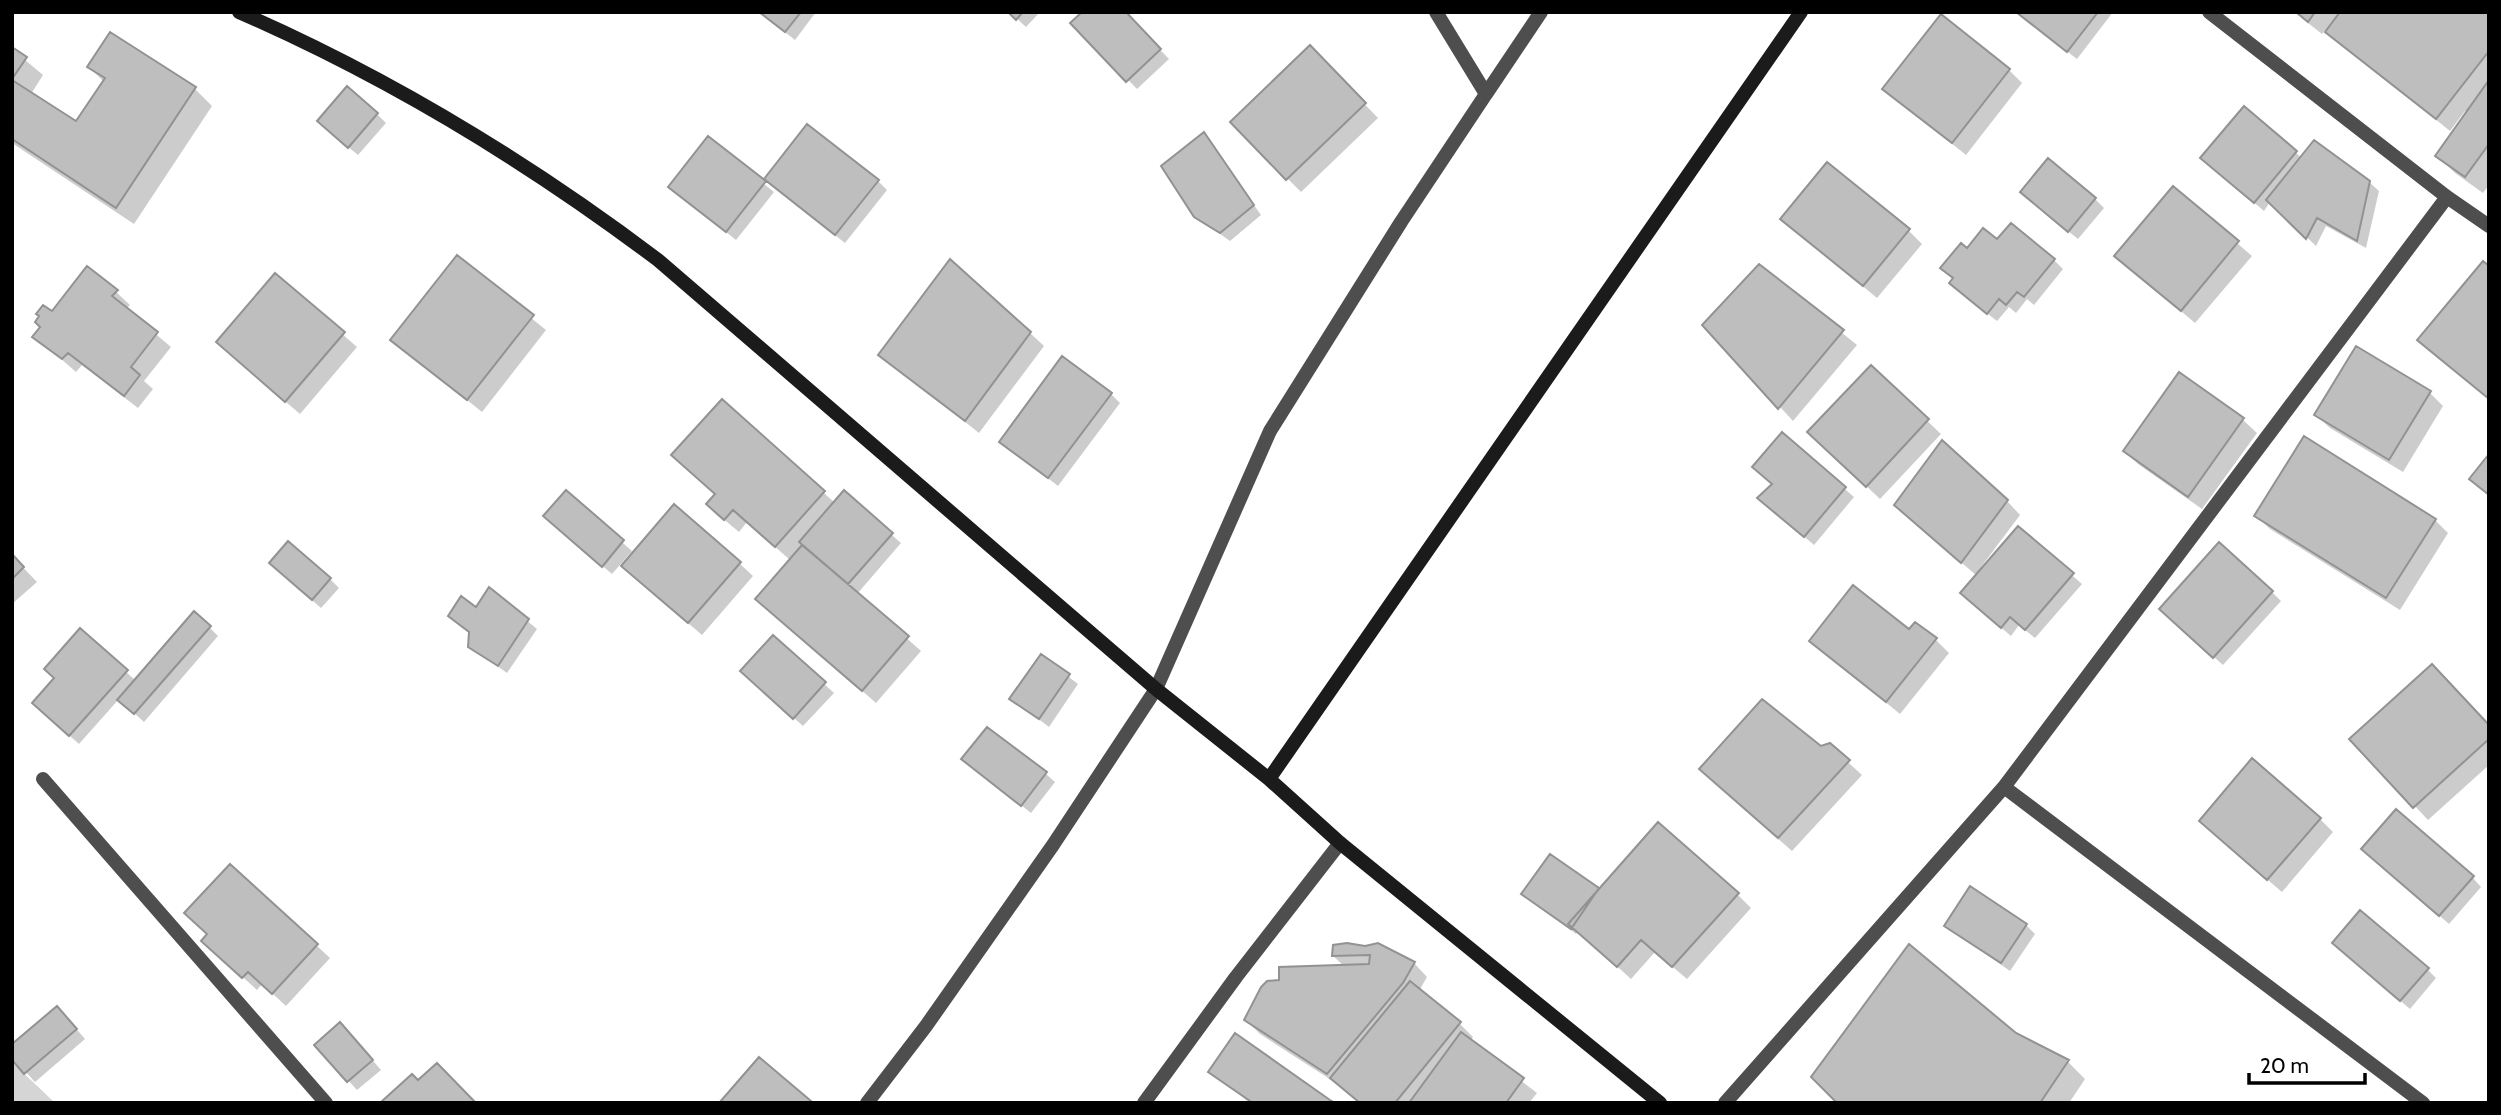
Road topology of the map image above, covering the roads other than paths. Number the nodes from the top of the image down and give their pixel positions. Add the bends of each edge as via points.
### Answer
1 (239, 12) edge
2 (1436, 12) edge
3 (1541, 12) edge
4 (1801, 12) edge
5 (2209, 12) edge
6 (1486, 94) junction
7 (2447, 197) junction
8 (2489, 226) edge
9 (1156, 689) junction
10 (43, 779) dead end
11 (1269, 779) junction
12 (2004, 788) junction
13 (1340, 843) junction
14 (326, 1103) edge
15 (867, 1103) edge
16 (1144, 1103) edge
17 (1660, 1103) edge
18 (1725, 1103) edge
19 (2423, 1103) edge

1 - 9 street via 400,92 580,201 659,260
2 - 6 street
3 - 6 street
4 - 11 street
5 - 7 street
6 - 9 street via 1270,431
7 - 8 street
7 - 12 street
9 - 11 street
9 - 15 street via 1053,845
10 - 14 street
11 - 13 street
12 - 18 street
12 - 19 street
13 - 16 street
13 - 17 street

